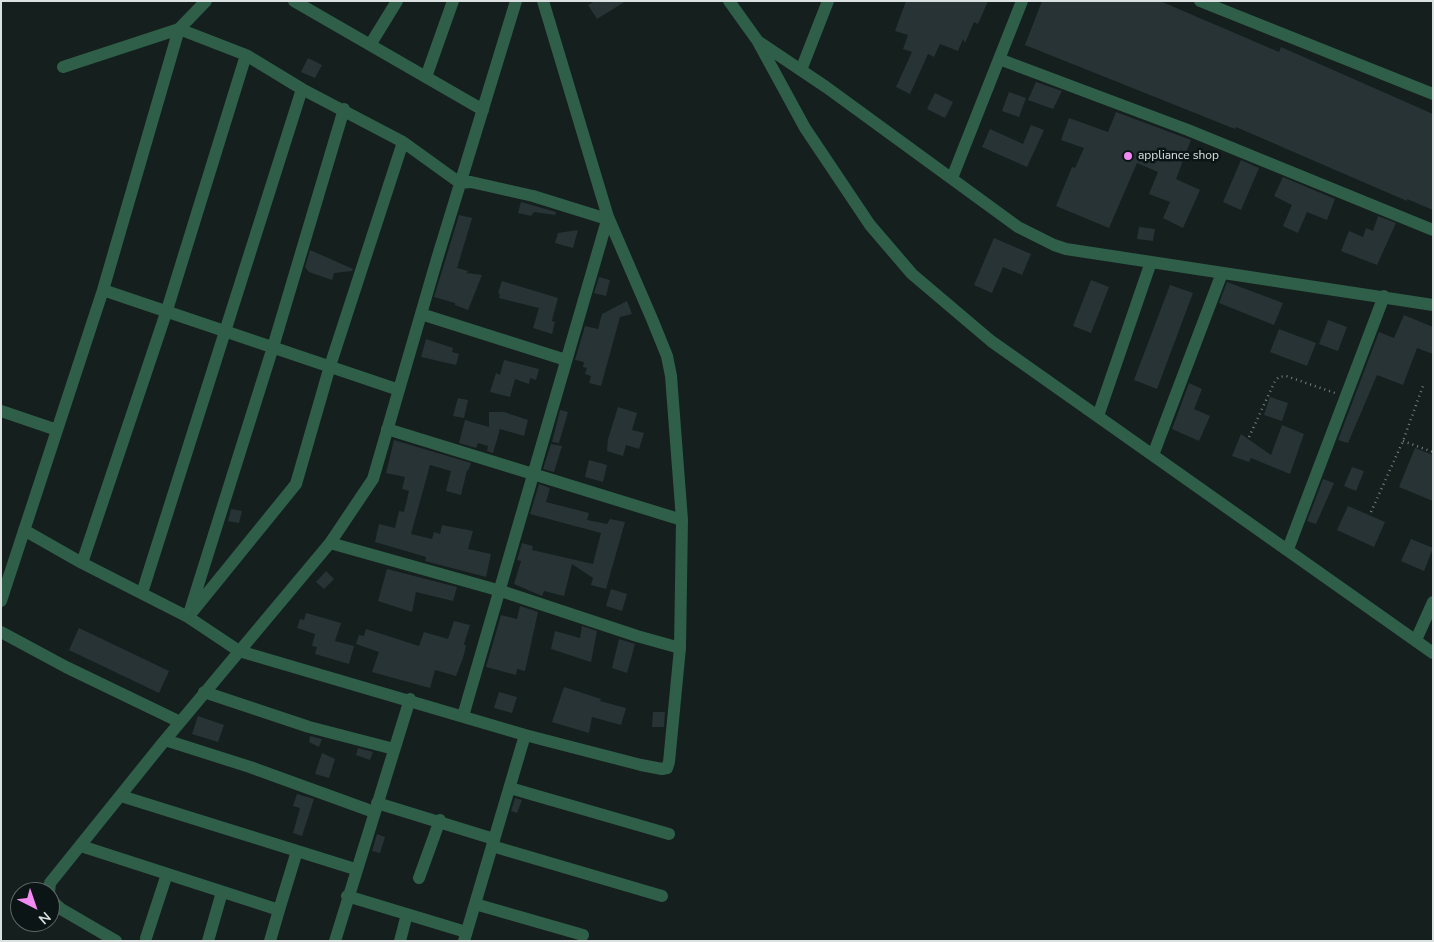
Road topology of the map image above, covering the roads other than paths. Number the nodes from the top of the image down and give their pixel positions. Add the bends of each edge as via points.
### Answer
1 (206, 1) edge
2 (294, 1) edge
3 (397, 1) edge
4 (453, 1) edge
5 (516, 1) edge
6 (543, 1) edge
7 (729, 1) edge
8 (828, 1) edge
9 (1022, 1) edge
10 (1200, 1) edge
11 (178, 29) junction
12 (757, 40) junction
13 (370, 45) junction
14 (246, 55) junction
15 (999, 59) junction
16 (64, 67) dead end
17 (801, 70) junction
18 (426, 77) junction
19 (302, 89) junction
20 (1433, 94) edge
21 (344, 109) junction
22 (483, 110) junction
23 (403, 142) junction
24 (952, 178) junction
25 (460, 183) junction
26 (607, 218) junction
27 (1433, 230) edge
28 (1151, 262) junction
29 (1222, 273) junction
30 (103, 290) junction
31 (1384, 296) junction
32 (1433, 305) edge
33 (167, 310) junction
34 (420, 314) junction
35 (226, 330) junction
36 (273, 347) junction
37 (566, 360) junction
38 (330, 366) junction
39 (399, 390) junction
40 (1, 411) edge
41 (1098, 416) junction
42 (387, 429) junction
43 (57, 430) junction
44 (1153, 455) junction
45 (534, 473) junction
46 (682, 520) junction
47 (24, 530) junction
48 (330, 543) junction
49 (1288, 549) junction
50 (82, 563) junction
51 (501, 591) junction
52 (142, 593) junction
53 (1, 601) edge
54 (1433, 602) edge
55 (188, 617) junction
56 (1, 632) edge
57 (1416, 640) junction
58 (680, 648) junction
59 (239, 651) junction
60 (1433, 653) edge
61 (204, 692) junction
62 (410, 699) junction
63 (463, 716) junction
64 (180, 722) junction
65 (525, 735) junction
66 (165, 740) junction
67 (394, 749) junction
68 (510, 788) junction
69 (121, 796) junction
70 (375, 807) junction
71 (440, 820) junction
72 (669, 834) dead end
73 (493, 843) junction
74 (81, 846) junction
75 (297, 851) junction
76 (355, 869) junction
77 (167, 874) junction
78 (419, 878) dead end
79 (51, 882) edge
80 (222, 892) junction
81 (347, 896) junction
82 (662, 896) dead end
83 (475, 904) junction
84 (60, 908) edge
85 (279, 910) junction
86 (407, 914) junction
87 (584, 935) dead end
88 (465, 936) edge
89 (146, 938) dead end
90 (116, 941) edge
91 (208, 941) edge
92 (270, 941) edge
93 (334, 941) edge
94 (400, 941) edge

1 - 11 street
2 - 13 street
3 - 13 street
4 - 18 street
5 - 22 street
6 - 26 street
7 - 12 street
8 - 17 street
9 - 15 street
10 - 20 street
11 - 14 street
11 - 16 street
11 - 30 street
12 - 17 street
12 - 41 street via 805,128 870,225 897,258 991,341
13 - 18 street
14 - 19 street
14 - 33 street
15 - 24 street
15 - 27 street via 1197,134
17 - 24 street
18 - 22 street
19 - 21 street
19 - 35 street
21 - 23 street
21 - 36 street
22 - 25 street
23 - 25 street
23 - 38 street
24 - 28 street via 1018,227 1054,245
25 - 26 street via 471,182 533,196
25 - 34 street
26 - 37 street
26 - 46 street via 667,356 674,394
28 - 29 street
28 - 41 street
29 - 31 street
29 - 44 street
30 - 33 street
30 - 43 street
31 - 32 street
31 - 49 street
33 - 35 street
33 - 50 street
34 - 37 street
34 - 39 street
35 - 36 street
35 - 52 street
36 - 38 street
36 - 55 street
37 - 45 street
38 - 39 street
38 - 55 street via 296,484
39 - 42 street
40 - 43 street
41 - 44 street
42 - 45 street
42 - 48 street via 373,478
43 - 47 street
44 - 49 street
45 - 46 street
45 - 51 street
46 - 58 street
47 - 50 street
47 - 53 street
48 - 51 street
48 - 59 street
49 - 57 street
50 - 52 street
51 - 58 street
51 - 63 street
52 - 55 street
54 - 57 street
55 - 59 street
56 - 64 street
57 - 60 street
58 - 65 street via 669,762 665,769
59 - 61 street
59 - 62 street
61 - 64 street
61 - 67 street via 309,727
62 - 63 street
62 - 67 street
63 - 65 street
64 - 66 street
65 - 68 street
66 - 69 street
66 - 70 street
67 - 70 street
68 - 72 street
68 - 73 street
69 - 74 street
69 - 75 street
70 - 71 street
70 - 76 street
71 - 73 street
71 - 78 street
73 - 82 street
73 - 83 street
74 - 77 street
74 - 79 street
75 - 76 street
75 - 85 street
76 - 81 street
77 - 80 street
77 - 89 street
80 - 85 street
80 - 91 street
81 - 86 street
81 - 93 street
83 - 87 street
83 - 88 street
84 - 90 street
85 - 92 street
86 - 88 street
86 - 94 street

